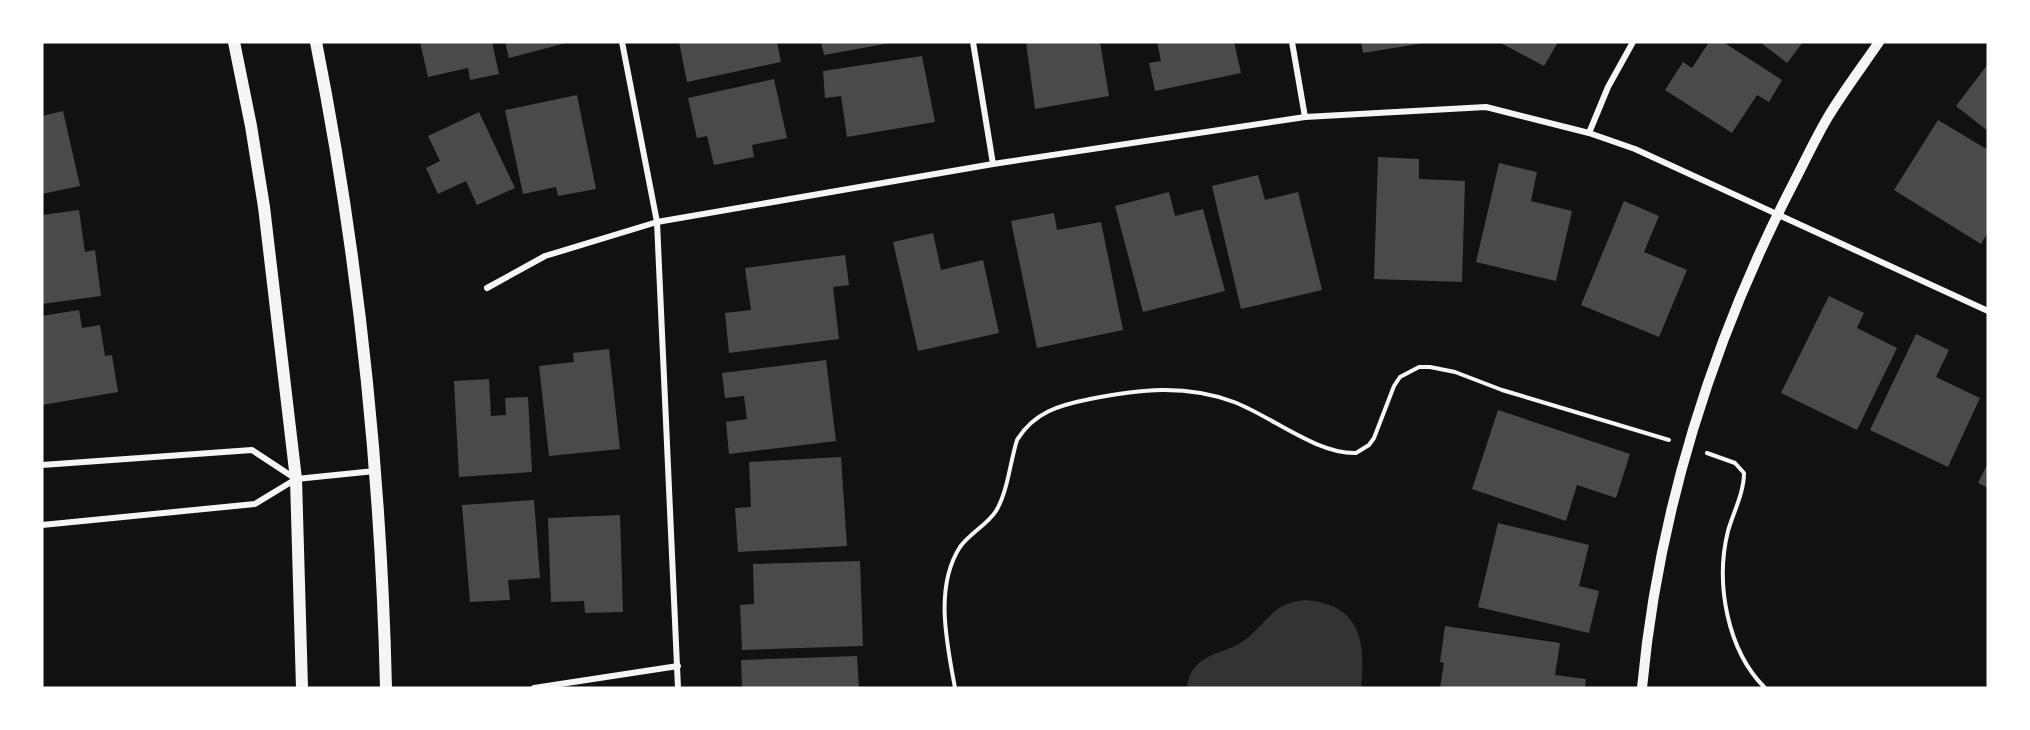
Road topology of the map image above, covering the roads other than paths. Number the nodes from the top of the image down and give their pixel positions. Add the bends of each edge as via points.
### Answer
1 (234, 42) edge
2 (316, 42) edge
3 (622, 42) edge
4 (974, 42) edge
5 (1292, 42) edge
6 (1633, 42) edge
7 (1879, 42) edge
8 (1305, 117) junction
9 (1589, 133) junction
10 (993, 164) junction
11 (1777, 216) junction
12 (657, 222) junction
13 (487, 288) dead end
14 (1988, 311) edge
15 (42, 465) edge
16 (376, 471) junction
17 (296, 479) junction
18 (42, 525) edge
19 (678, 666) junction
20 (302, 688) edge
21 (386, 688) edge
22 (534, 688) edge
23 (678, 688) edge
24 (1642, 688) edge

1 - 17 main road via 264,207
2 - 16 main road via 363,345
3 - 12 street
4 - 10 street
5 - 8 street
6 - 9 street
7 - 11 street via 1827,118
8 - 9 street via 1486,107
8 - 10 street
9 - 11 street via 1635,149
10 - 12 street
11 - 14 street
11 - 24 street via 1734,313 1688,447 1660,560
12 - 13 street via 545,256
12 - 19 street
15 - 17 street via 252,450
16 - 17 street
16 - 21 main road
17 - 18 street via 255,504
17 - 20 main road
19 - 22 street
19 - 23 street

